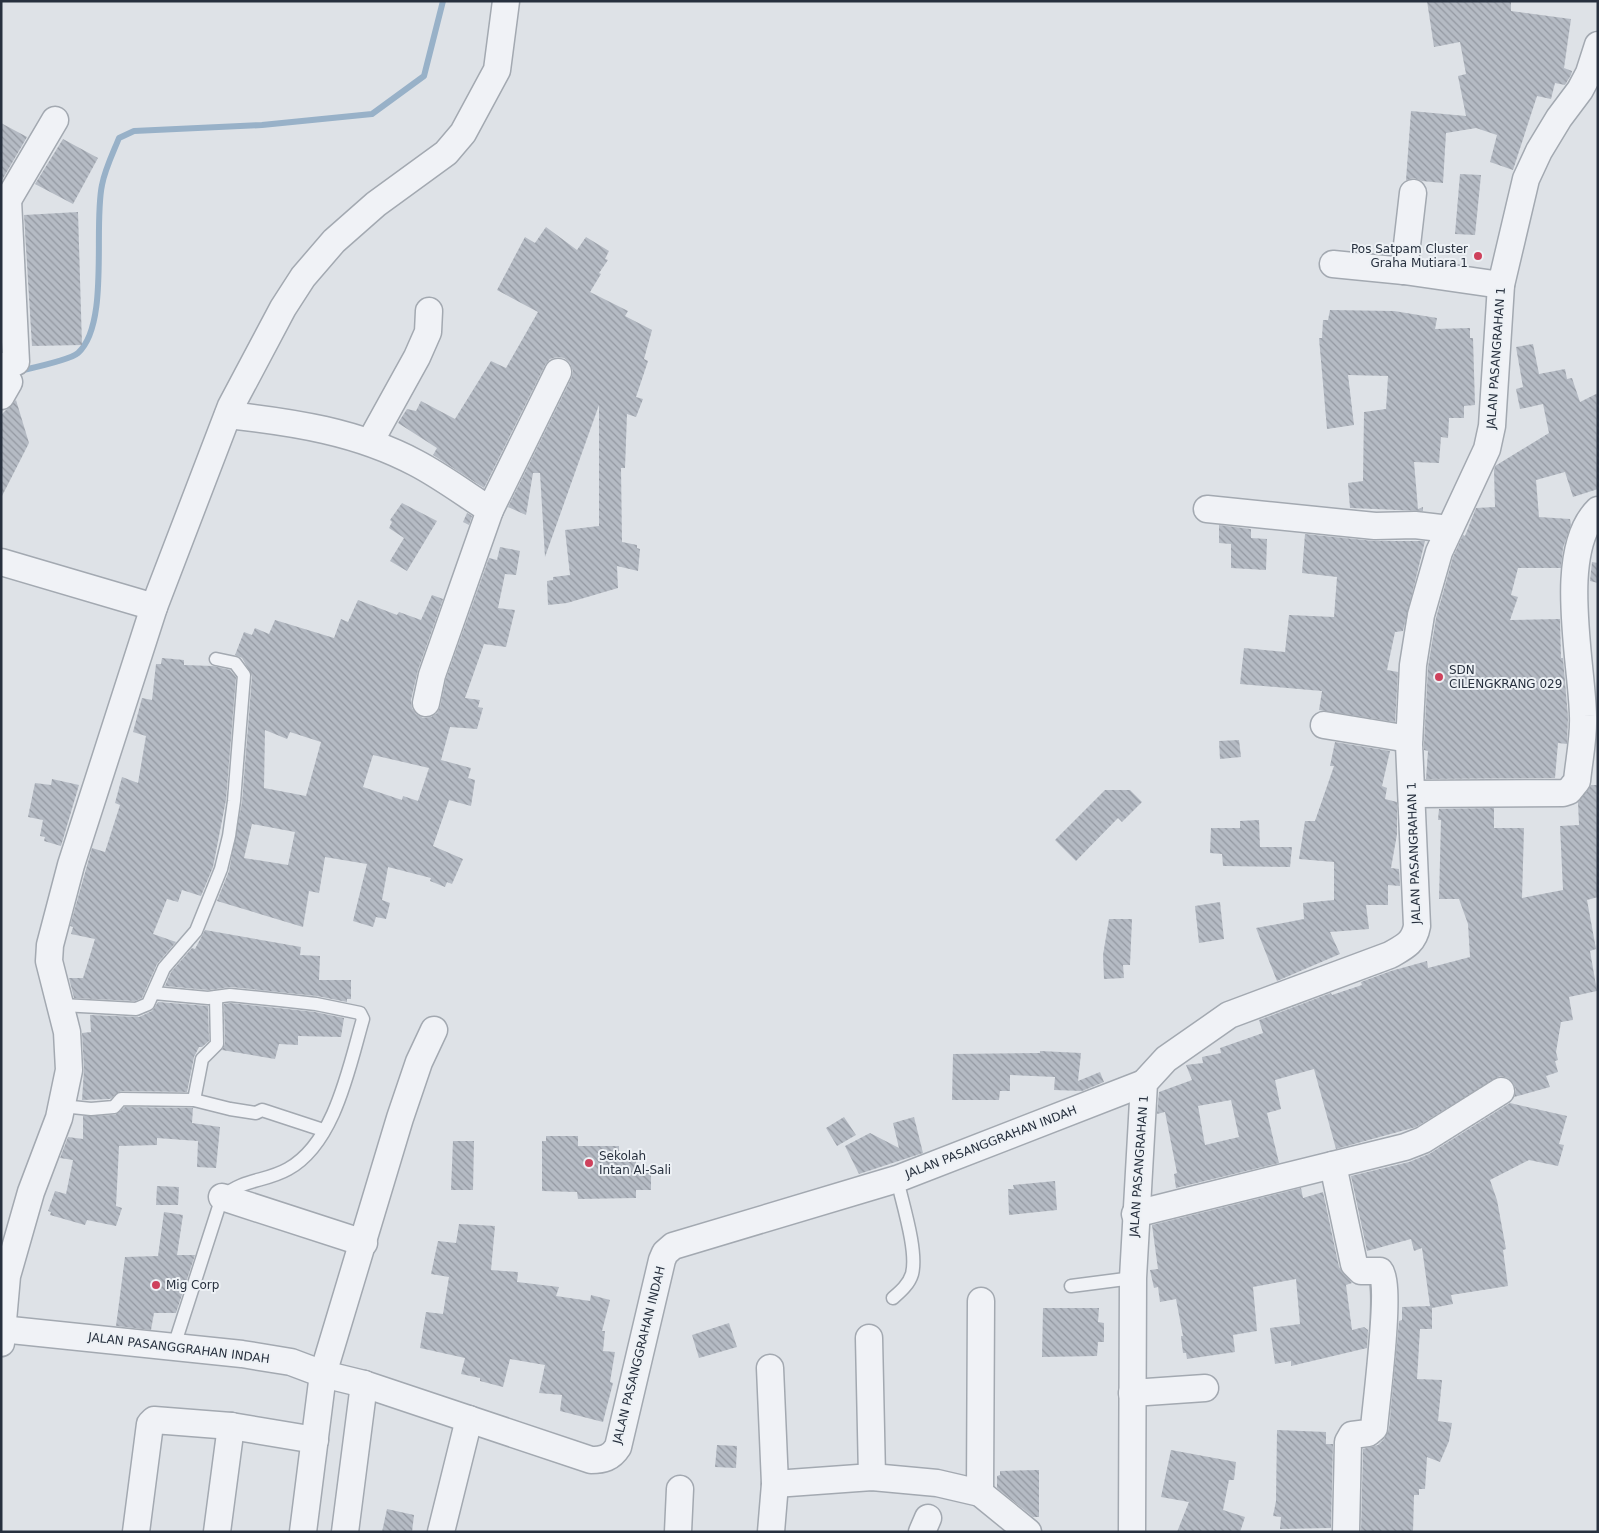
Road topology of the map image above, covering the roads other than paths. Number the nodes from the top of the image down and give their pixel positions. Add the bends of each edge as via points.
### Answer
1 (506, 1) edge
2 (1598, 45) edge
3 (1593, 73) edge
4 (55, 120) dead end
5 (1413, 193) dead end
6 (5, 198) edge
7 (1332, 264) dead end
8 (1404, 271) junction
9 (1501, 285) junction
10 (429, 310) dead end
11 (558, 372) dead end
12 (7, 377) edge
13 (228, 415) junction
14 (370, 442) junction
15 (1207, 509) dead end
16 (490, 510) junction
17 (1598, 510) edge
18 (1449, 529) junction
19 (1, 562) edge
20 (154, 607) junction
21 (216, 659) dead end
22 (426, 703) dead end
23 (1324, 725) dead end
24 (1409, 740) junction
25 (1412, 794) junction
26 (154, 992) junction
27 (216, 997) junction
28 (62, 1005) junction
29 (434, 1030) dead end
30 (1144, 1083) junction
31 (1501, 1091) dead end
32 (194, 1100) junction
33 (62, 1106) junction
34 (324, 1130) junction
35 (1333, 1165) junction
36 (897, 1179) junction
37 (222, 1197) junction
38 (1135, 1214) junction
39 (364, 1243) junction
40 (1133, 1278) junction
41 (1071, 1286) dead end
42 (893, 1298) dead end
43 (981, 1301) dead end
44 (2, 1333) edge
45 (869, 1338) dead end
46 (174, 1346) junction
47 (770, 1368) dead end
48 (322, 1374) junction
49 (364, 1384) junction
50 (1205, 1388) dead end
51 (1132, 1393) junction
52 (469, 1419) junction
53 (232, 1426) junction
54 (315, 1440) junction
55 (872, 1477) junction
56 (775, 1484) junction
57 (680, 1489) dead end
58 (980, 1493) junction
59 (136, 1532) edge
60 (217, 1532) edge
61 (303, 1532) edge
62 (345, 1532) edge
63 (441, 1532) edge
64 (678, 1532) edge
65 (771, 1532) edge
66 (1028, 1532) edge
67 (1132, 1532) edge
68 (1346, 1532) edge

1 - 13 street via 497,70 463,133 446,153 376,204 334,241 303,277 283,308
2 - 3 street, JALAN PASANGRAHAN 1
3 - 9 street, JALAN PASANGRAHAN 1 via 1538,151 1526,179
4 - 6 street
5 - 8 street
6 - 12 street
7 - 8 street
8 - 9 street
9 - 18 street, JALAN PASANGRAHAN 1 via 1488,449
10 - 14 street via 428,332 417,357
11 - 16 street
13 - 14 street via 278,420
13 - 20 street
14 - 16 street via 416,463
15 - 18 street via 1375,526 1415,525
16 - 22 street via 432,675
17 - 25 street via 1585,529 1574,574 1583,717 1577,781 1563,793
18 - 24 street, JALAN PASANGRAHAN 1 via 1421,615
19 - 20 street
20 - 28 street via 71,865 50,945 56,992
21 - 26 lane via 235,663 244,675 229,836 221,870 196,931 164,968
23 - 24 street
24 - 25 street, JALAN PASANGRAHAN 1
25 - 30 street, JALAN PASANGRAHAN 1 via 1417,926 1413,940 1390,954 1229,1014 1166,1059
26 - 27 lane
26 - 28 lane via 148,1004 136,1009
27 - 32 lane via 217,1044 202,1059
27 - 34 lane via 230,995 280,1000 360,1012 362,1019 340,1102
28 - 33 street via 68,1032 69,1070
29 - 39 street via 412,1081
30 - 36 street, JALAN PASANGGRAHAN INDAH
30 - 38 street, JALAN PASANGRAHAN 1
31 - 35 street via 1423,1140
32 - 33 lane via 122,1099 114,1108
32 - 34 lane via 256,1113 262,1110
33 - 44 street via 12,1257
34 - 37 lane via 298,1163 286,1171 243,1183
35 - 38 street
35 - 68 street via 1354,1264 1361,1271 1380,1271 1384,1278 1385,1307 1374,1428 1368,1433 1352,1436 1348,1442
36 - 42 lane via 911,1243 912,1273 904,1288
36 - 52 street, JALAN PASANGGRAHAN INDAH via 688,1241 673,1246 665,1253 618,1448 610,1456 591,1460
37 - 39 street
37 - 46 lane
38 - 40 street, JALAN PASANGRAHAN 1
39 - 48 street
40 - 41 lane
40 - 51 street, JALAN PASANGRAHAN 1
43 - 58 street
44 - 46 street, JALAN PASANGGRAHAN INDAH
45 - 55 street
46 - 48 street, JALAN PASANGGRAHAN INDAH via 290,1362
47 - 56 street
48 - 49 street, JALAN PASANGGRAHAN INDAH
48 - 54 street
49 - 52 street, JALAN PASANGGRAHAN INDAH
49 - 62 street
50 - 51 street
51 - 67 street, JALAN PASANGRAHAN 1
52 - 63 street
53 - 54 street
53 - 59 street via 154,1420 150,1424
53 - 60 street
54 - 61 street
55 - 56 street
55 - 58 street via 937,1484
56 - 65 street
57 - 64 street
58 - 66 street

